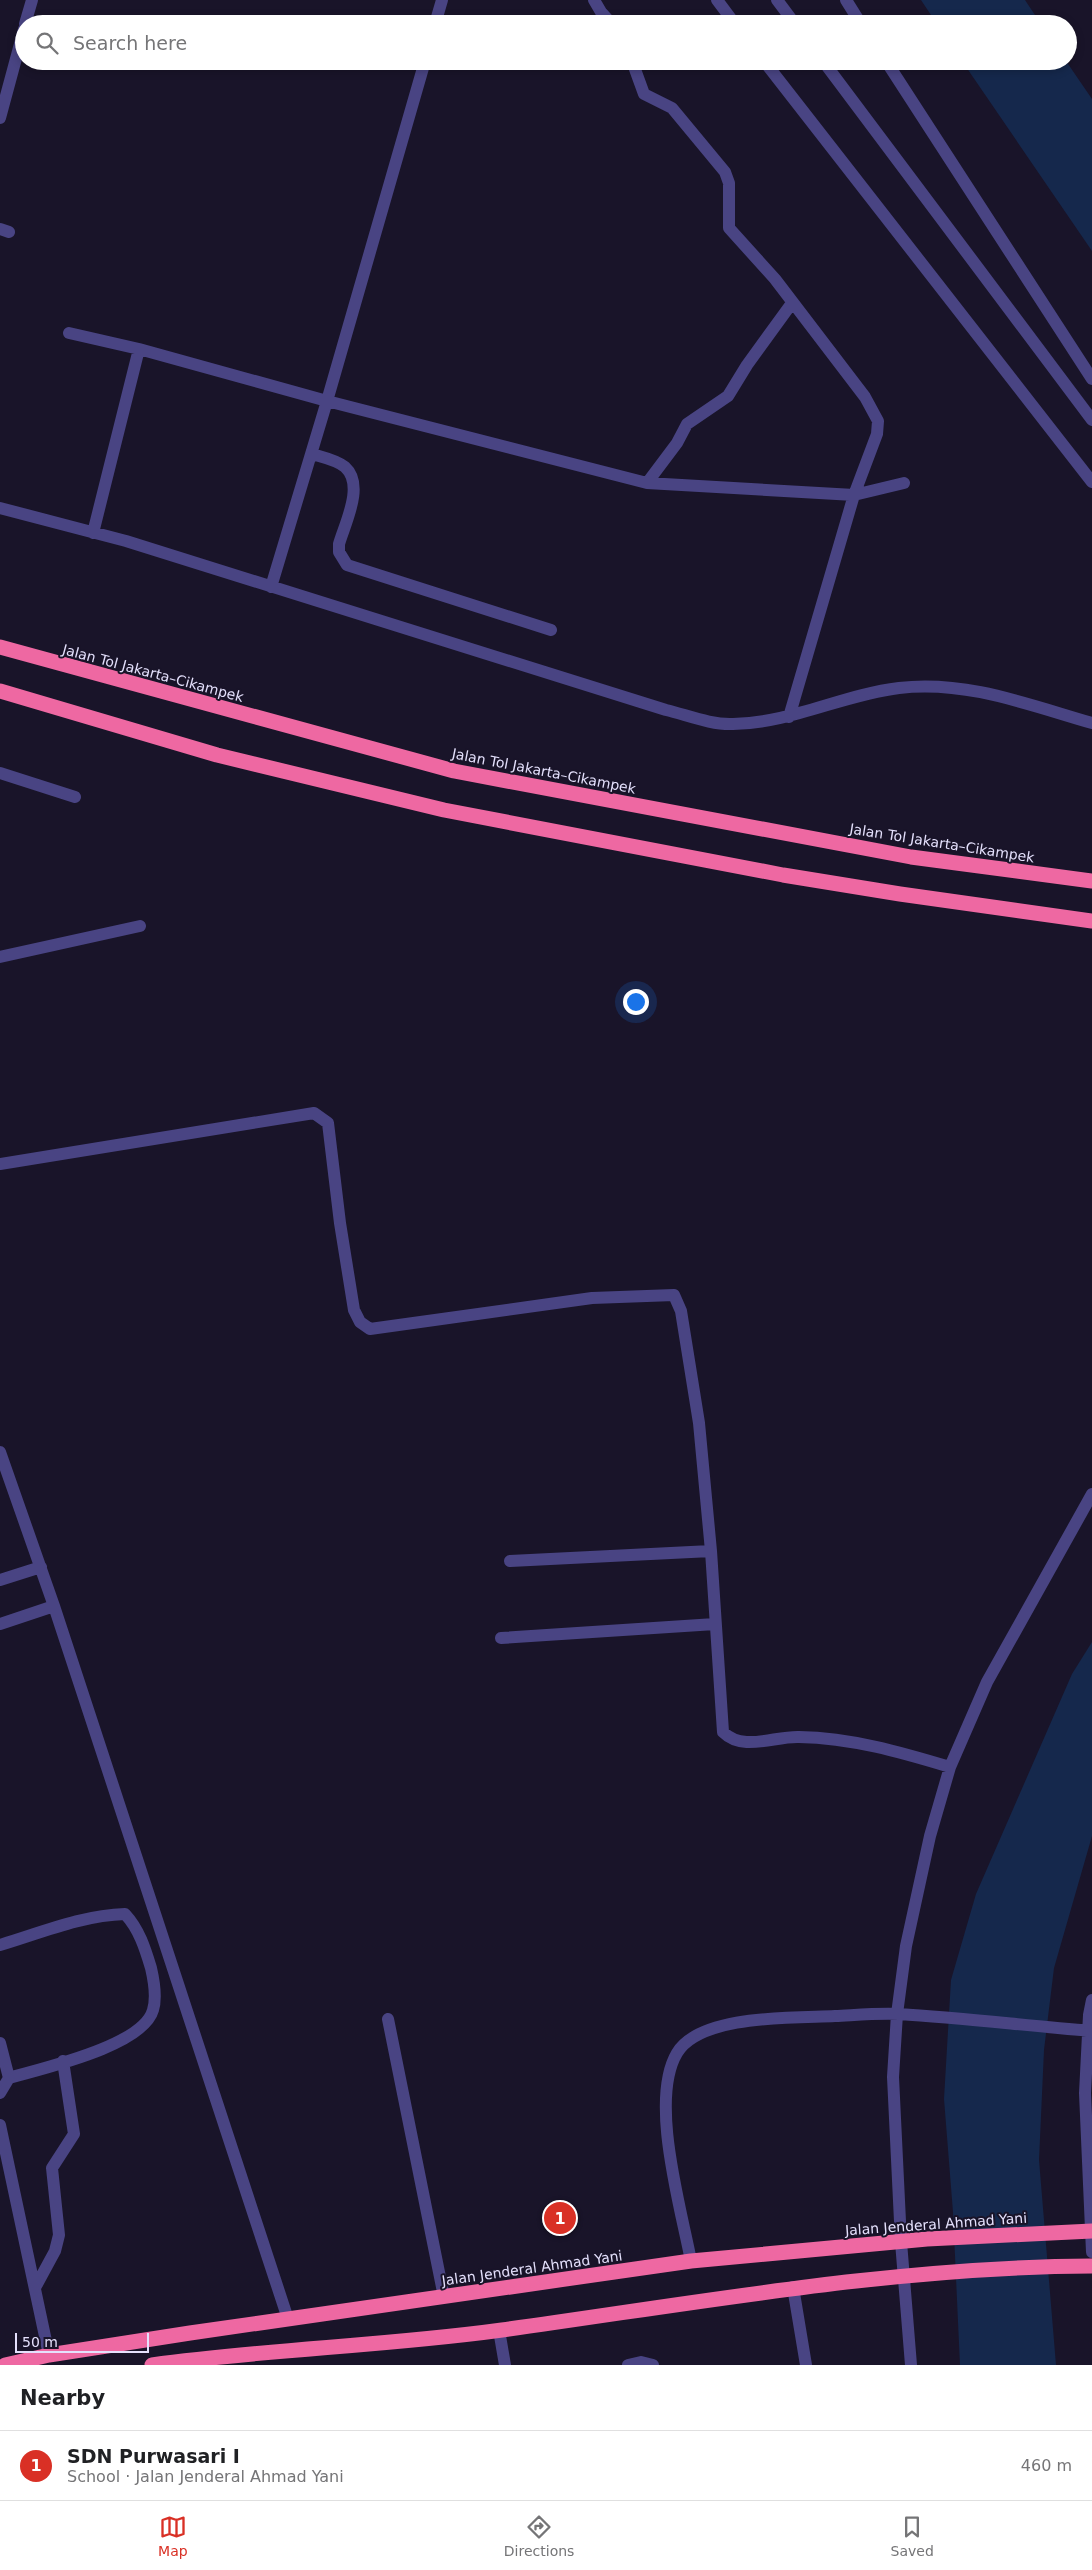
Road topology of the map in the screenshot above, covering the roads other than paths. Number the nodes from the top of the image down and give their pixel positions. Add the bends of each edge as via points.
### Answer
1 (32, 0) edge
2 (442, 0) edge
3 (594, 0) edge
4 (717, 0) edge
5 (777, 0) edge
6 (846, 0) edge
7 (28, 15) edge
8 (438, 15) edge
9 (604, 15) edge
10 (729, 15) edge
11 (788, 15) edge
12 (855, 15) edge
13 (15, 62) edge
14 (422, 70) edge
15 (635, 70) edge
16 (771, 70) edge
17 (830, 70) edge
18 (892, 70) edge
19 (0, 118) edge
20 (792, 303) junction
21 (69, 333) dead end
22 (139, 349) junction
23 (1092, 379) edge
24 (327, 401) junction
25 (1092, 420) edge
26 (312, 454) junction
27 (1092, 482) edge
28 (647, 483) junction
29 (904, 483) dead end
30 (854, 495) junction
31 (0, 508) edge
32 (93, 533) junction
33 (272, 587) junction
34 (551, 630) dead end
35 (0, 647) edge
36 (0, 691) edge
37 (789, 717) junction
38 (1092, 723) edge
39 (0, 773) edge
40 (75, 797) dead end
41 (1092, 881) edge
42 (1092, 921) edge
43 (140, 926) dead end
44 (0, 957) edge
45 (0, 1164) edge
46 (0, 1452) edge
47 (1092, 1494) edge
48 (711, 1550) junction
49 (510, 1561) dead end
50 (41, 1566) junction
51 (0, 1580) edge
52 (54, 1606) junction
53 (0, 1624) edge
54 (715, 1624) junction
55 (501, 1638) dead end
56 (950, 1767) junction
57 (0, 1945) edge
58 (1092, 2000) edge
59 (897, 2014) junction
60 (1090, 2015) edge
61 (388, 2019) dead end
62 (1090, 2031) edge
63 (0, 2043) edge
64 (63, 2061) junction
65 (9, 2078) junction
66 (0, 2092) edge
67 (0, 2125) edge
68 (1092, 2231) edge
69 (901, 2242) junction
70 (1092, 2252) edge
71 (691, 2261) junction
72 (1092, 2266) edge
73 (904, 2276) junction
74 (36, 2286) junction
75 (793, 2287) junction
76 (444, 2298) junction
77 (288, 2320) junction
78 (499, 2330) junction
79 (50, 2355) junction
80 (160, 2364) edge
81 (5, 2365) edge
82 (505, 2365) edge
83 (628, 2365) edge
84 (653, 2365) edge
85 (806, 2365) edge
86 (911, 2365) edge

1 - 7 street
2 - 8 street
3 - 9 street
4 - 10 street
5 - 11 street
6 - 12 street
13 - 19 street
14 - 24 street
15 - 20 street via 644,94 672,108 725,172 729,182 730,228
16 - 27 street
17 - 25 street
18 - 23 street
20 - 28 street via 728,396 687,424 677,444
20 - 30 street via 865,397 878,421 877,434
21 - 22 street
22 - 24 street
22 - 32 street
24 - 26 street
24 - 28 street
26 - 33 street
26 - 34 street via 341,464 353,478 354,492 339,544 339,552 347,565
28 - 30 street
29 - 30 street
30 - 37 street
31 - 32 street
32 - 33 street
33 - 37 street via 666,710 731,724
35 - 41 highway, Jalan Tol Jakarta–Cikampek via 454,771 911,857
36 - 42 highway via 217,755 444,810 803,878
37 - 38 street via 862,695 926,686 977,690
39 - 40 street
43 - 44 street
45 - 48 street via 314,1112 328,1123 354,1310 360,1322 370,1329 592,1298 674,1295 681,1312 698,1423
46 - 50 street
47 - 56 street via 987,1682
48 - 49 street
48 - 54 street
50 - 51 street
50 - 52 street
52 - 53 street
52 - 77 street
54 - 55 street
54 - 56 street via 722,1732 730,1740 742,1743 798,1737 832,1739 875,1745
56 - 59 street via 906,1946
57 - 64 street via 107,1914 125,1914 133,1923 153,1976 153,2011 143,2026 115,2044
58 - 60 street
59 - 62 street
59 - 69 street via 893,2077
59 - 71 street via 735,2022 708,2030 677,2052 665,2096 665,2122
60 - 62 street
61 - 76 street
62 - 68 street via 1085,2093
63 - 65 street
64 - 65 street
64 - 74 street via 74,2134 52,2168 59,2236 55,2251
65 - 66 street
67 - 74 street
68 - 69 highway, Jalan Jenderal Ahmad Yani
68 - 70 street
69 - 71 highway, Jalan Jenderal Ahmad Yani
69 - 73 street
71 - 76 highway, Jalan Jenderal Ahmad Yani
72 - 73 highway
73 - 75 highway
73 - 86 street
74 - 79 street
75 - 78 highway
75 - 85 street
76 - 77 highway, Jalan Jenderal Ahmad Yani
77 - 79 highway, Jalan Jenderal Ahmad Yani
78 - 80 highway
78 - 82 street
79 - 81 highway, Jalan Jenderal Ahmad Yani
83 - 84 street via 641,2362

